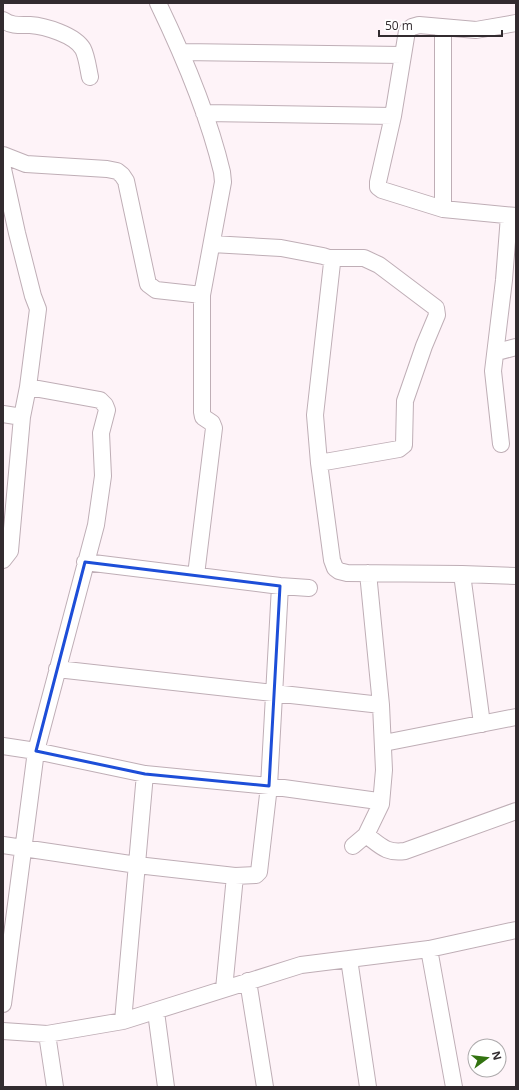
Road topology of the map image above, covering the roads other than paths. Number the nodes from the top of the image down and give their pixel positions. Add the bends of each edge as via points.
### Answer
1 (158, 3) edge
2 (3, 20) edge
3 (516, 23) edge
4 (443, 28) junction
5 (182, 52) junction
6 (402, 54) junction
7 (90, 77) dead end
8 (204, 113) junction
9 (393, 116) junction
10 (3, 154) edge
11 (3, 169) edge
12 (443, 209) junction
13 (512, 216) edge
14 (10, 233) edge
15 (212, 244) junction
16 (329, 258) junction
17 (202, 295) junction
18 (516, 347) edge
19 (496, 352) junction
20 (28, 387) junction
21 (3, 414) edge
22 (22, 417) junction
23 (500, 444) dead end
24 (319, 463) junction
25 (3, 560) edge
26 (85, 562) junction
27 (368, 573) junction
28 (462, 574) junction
29 (196, 575) junction
30 (516, 576) edge
31 (280, 586) junction
32 (309, 588) dead end
33 (57, 668) junction
34 (274, 694) junction
35 (381, 705) junction
36 (516, 717) edge
37 (482, 724) junction
38 (384, 743) junction
39 (3, 746) edge
40 (36, 751) junction
41 (145, 774) junction
42 (269, 786) junction
43 (378, 801) dead end
44 (516, 811) edge
45 (366, 835) junction
46 (3, 845) edge
47 (353, 846) dead end
48 (23, 847) junction
49 (137, 866) junction
50 (235, 876) junction
51 (516, 930) edge
52 (429, 949) junction
53 (349, 959) junction
54 (248, 981) junction
55 (224, 989) junction
56 (3, 1004) edge
57 (156, 1012) junction
58 (123, 1020) junction
59 (3, 1031) edge
60 (47, 1034) junction
61 (55, 1087) edge
62 (166, 1087) edge
63 (265, 1087) edge
64 (368, 1087) edge
65 (454, 1087) edge

1 - 5 street
2 - 7 street via 11,25 46,28 62,33 78,43 83,49
3 - 4 street via 476,30
4 - 6 street via 419,25 412,27 407,31
4 - 12 street
5 - 6 street
5 - 8 street
6 - 9 street
8 - 9 street
8 - 15 street via 223,182
9 - 12 street via 378,187
10 - 17 street via 26,164 107,169 122,175 130,194 148,284 156,290
11 - 14 street
12 - 13 street
13 - 19 street
14 - 20 street via 38,308
15 - 16 street via 281,248
15 - 17 street
16 - 24 street via 332,263 315,415
16 - 24 street via 364,258 379,265 436,308 437,314 405,401 404,445 399,449
17 - 29 street via 202,412 203,417 212,423 214,428
18 - 19 street
19 - 23 street via 493,371
20 - 22 street
20 - 26 street via 100,400 107,410 101,433 103,476 96,525
21 - 22 street
22 - 25 street via 10,551
24 - 27 street via 330,551 335,568 339,572
26 - 29 street
26 - 33 street
27 - 28 street
27 - 35 street
28 - 30 street
28 - 37 street
29 - 31 street
31 - 32 street
31 - 34 street
33 - 34 street
33 - 40 street
34 - 35 street
34 - 42 street
35 - 38 street
36 - 37 street
37 - 38 street
38 - 45 street via 381,804
39 - 40 street
40 - 41 street
40 - 48 street
41 - 42 street
41 - 49 street
42 - 43 street
42 - 50 street via 259,872 251,876
44 - 45 street via 394,853
45 - 47 street
46 - 48 street
48 - 49 street
48 - 56 street
49 - 50 street
49 - 58 street
50 - 55 street
51 - 52 street
52 - 53 street
52 - 65 street
53 - 54 street via 301,965
53 - 64 street
54 - 55 street
54 - 63 street
55 - 57 street
57 - 58 street
57 - 62 street
58 - 60 street
59 - 60 street
60 - 61 street

